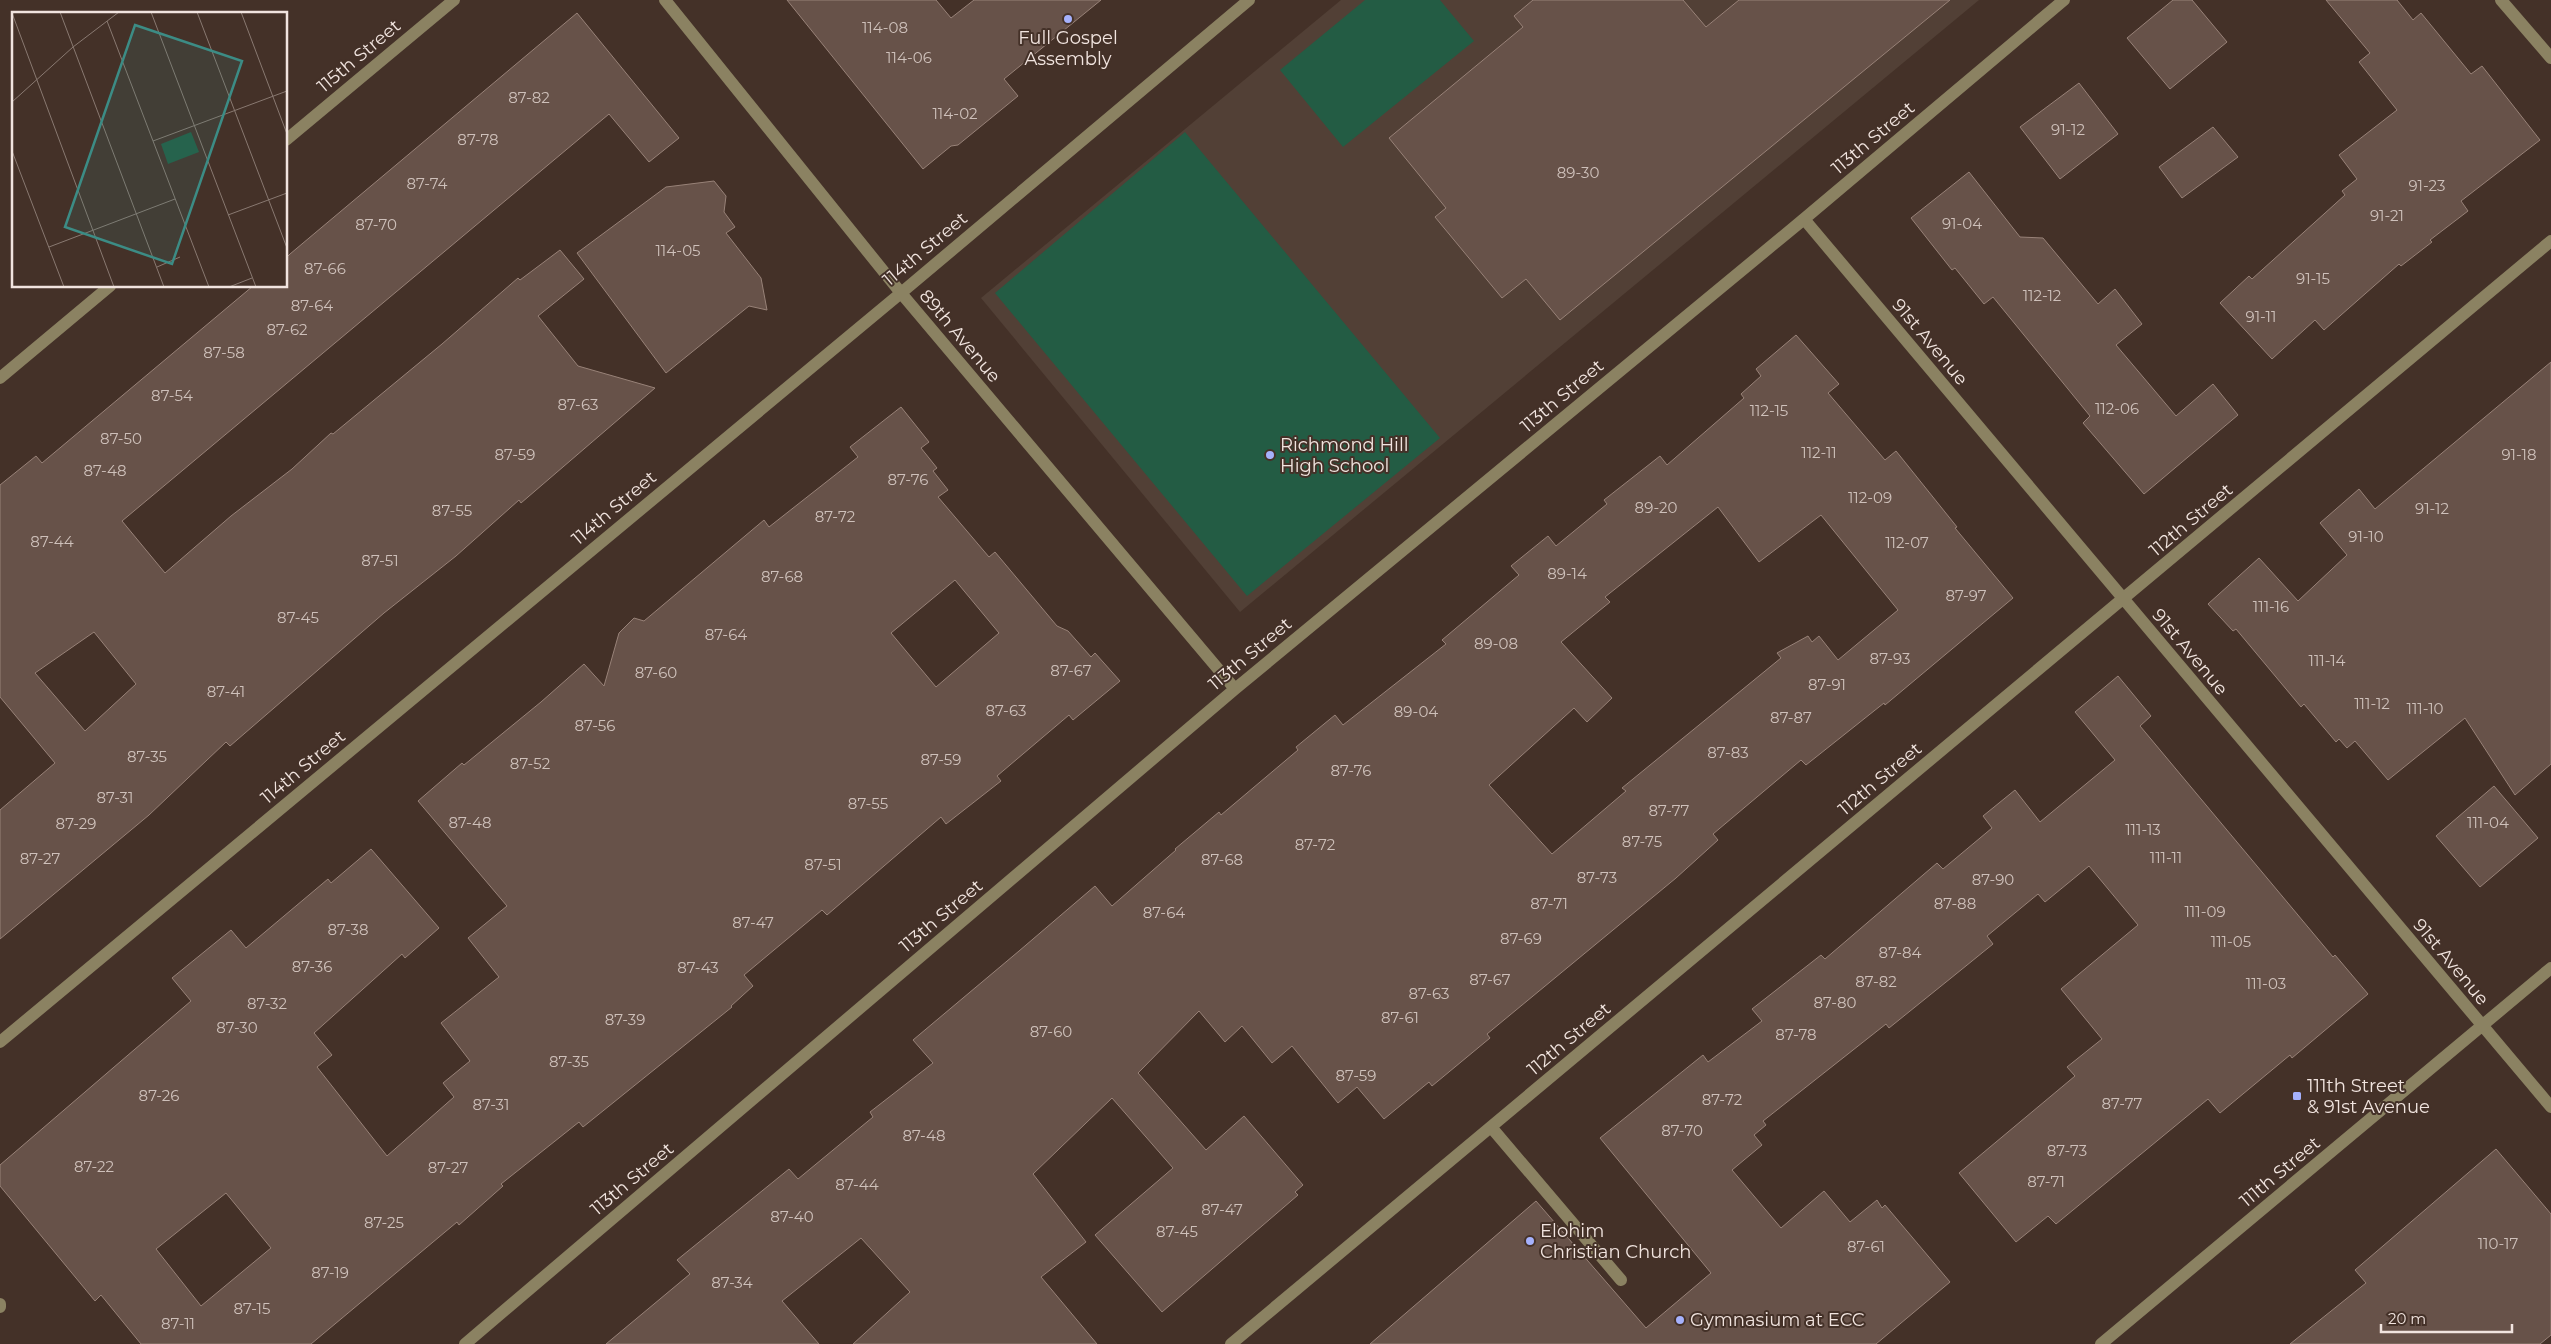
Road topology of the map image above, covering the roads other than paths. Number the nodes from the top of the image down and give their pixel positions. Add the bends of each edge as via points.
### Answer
1 (454, 0) edge
2 (666, 0) edge
3 (1249, 0) edge
4 (2064, 0) edge
5 (2501, 0) edge
6 (2551, 58) edge
7 (288, 138) edge
8 (1804, 219) junction
9 (2551, 240) edge
10 (108, 288) edge
11 (901, 293) junction
12 (0, 378) edge
13 (2123, 600) junction
14 (1234, 689) junction
15 (2551, 968) edge
16 (2482, 1026) junction
17 (0, 1042) edge
18 (2551, 1107) edge
19 (1491, 1127) junction
20 (1621, 1280) dead end
21 (465, 1344) edge
22 (1231, 1344) edge
23 (2101, 1344) edge

1 - 7 street, 115th Street
2 - 11 street, 89th Avenue
3 - 11 street, 114th Street
4 - 8 street, 113th Street
5 - 6 street
8 - 13 street, 91st Avenue
8 - 14 street, 113th Street
9 - 13 street, 112th Street
10 - 12 street
11 - 14 street, 89th Avenue
11 - 17 street, 114th Street
13 - 16 street, 91st Avenue
13 - 19 street, 112th Street
14 - 21 street, 113th Street
15 - 16 street, 111th Street
16 - 18 street, 91st Avenue
16 - 23 street, 111th Street
19 - 20 street
19 - 22 street, 112th Street

